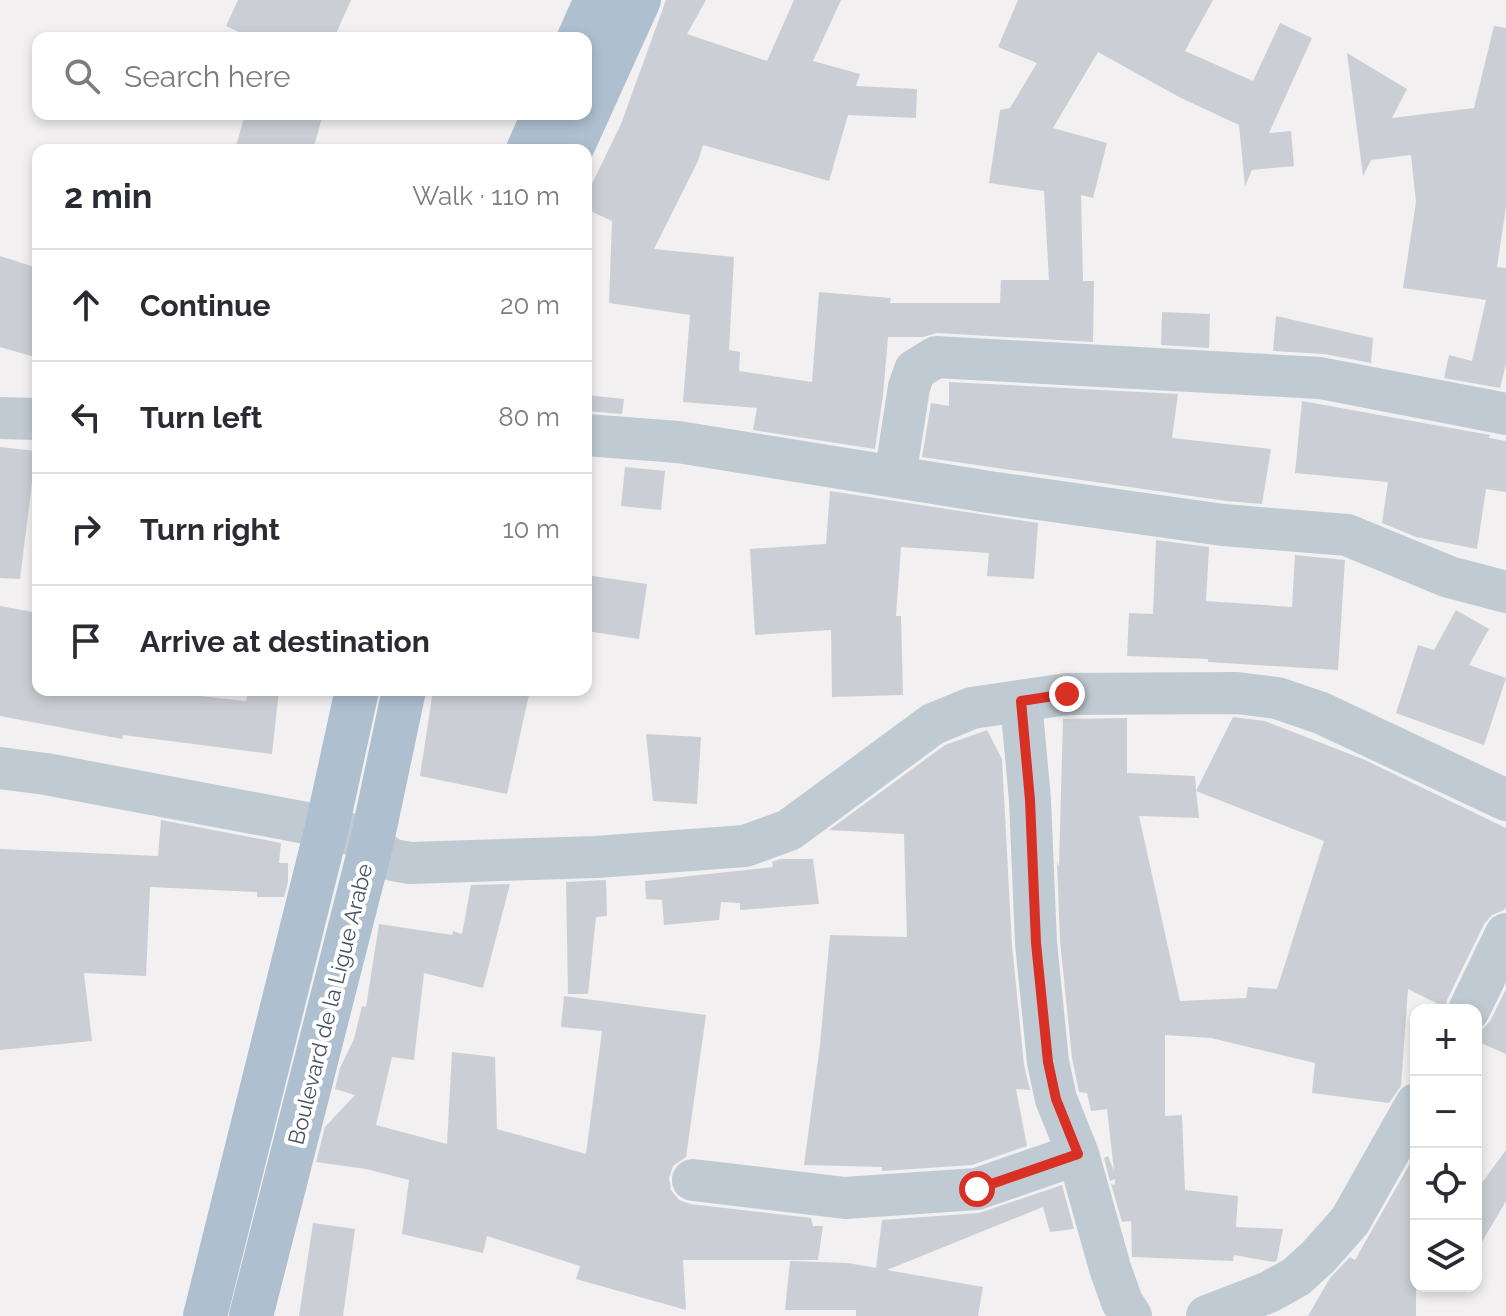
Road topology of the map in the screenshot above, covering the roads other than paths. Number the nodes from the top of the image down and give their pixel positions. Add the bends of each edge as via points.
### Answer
1 (596, 0) edge
2 (639, 0) edge
3 (582, 32) edge
4 (592, 104) edge
5 (541, 120) edge
6 (585, 120) edge
7 (531, 144) edge
8 (574, 144) edge
9 (1505, 408) edge
10 (0, 418) edge
11 (32, 419) edge
12 (592, 435) edge
13 (895, 477) junction
14 (1506, 592) edge
15 (356, 696) edge
16 (403, 696) edge
17 (1021, 701) junction
18 (0, 768) edge
19 (1506, 800) edge
20 (327, 827) junction
21 (372, 841) junction
22 (1506, 934) edge
23 (1472, 1004) edge
24 (1410, 1115) edge
25 (1078, 1154) junction
26 (693, 1180) dead end
27 (205, 1316) edge
28 (251, 1316) edge
29 (1131, 1316) edge
30 (1207, 1316) edge

1 - 3 main road
2 - 4 main road
5 - 7 main road
6 - 8 main road
9 - 13 street via 1320,378 936,357 915,370 909,387
10 - 11 street
12 - 13 street via 678,442
13 - 14 street via 1223,525 1347,535 1449,577
15 - 20 main road, Boulevard de la Ligue Arabe
16 - 21 main road, Boulevard de la Ligue Arabe
17 - 19 street via 1138,692 1277,698 1321,713
17 - 21 street via 972,708 933,724 789,830 745,846 410,863 393,860
17 - 25 street via 1048,1062
18 - 20 street
20 - 21 street
20 - 27 main road, Boulevard de la Ligue Arabe
21 - 28 main road, Boulevard de la Ligue Arabe
22 - 23 street
24 - 30 street via 1350,1221 1318,1257 1269,1292
25 - 26 street via 977,1189 845,1198
25 - 29 street via 1110,1268

